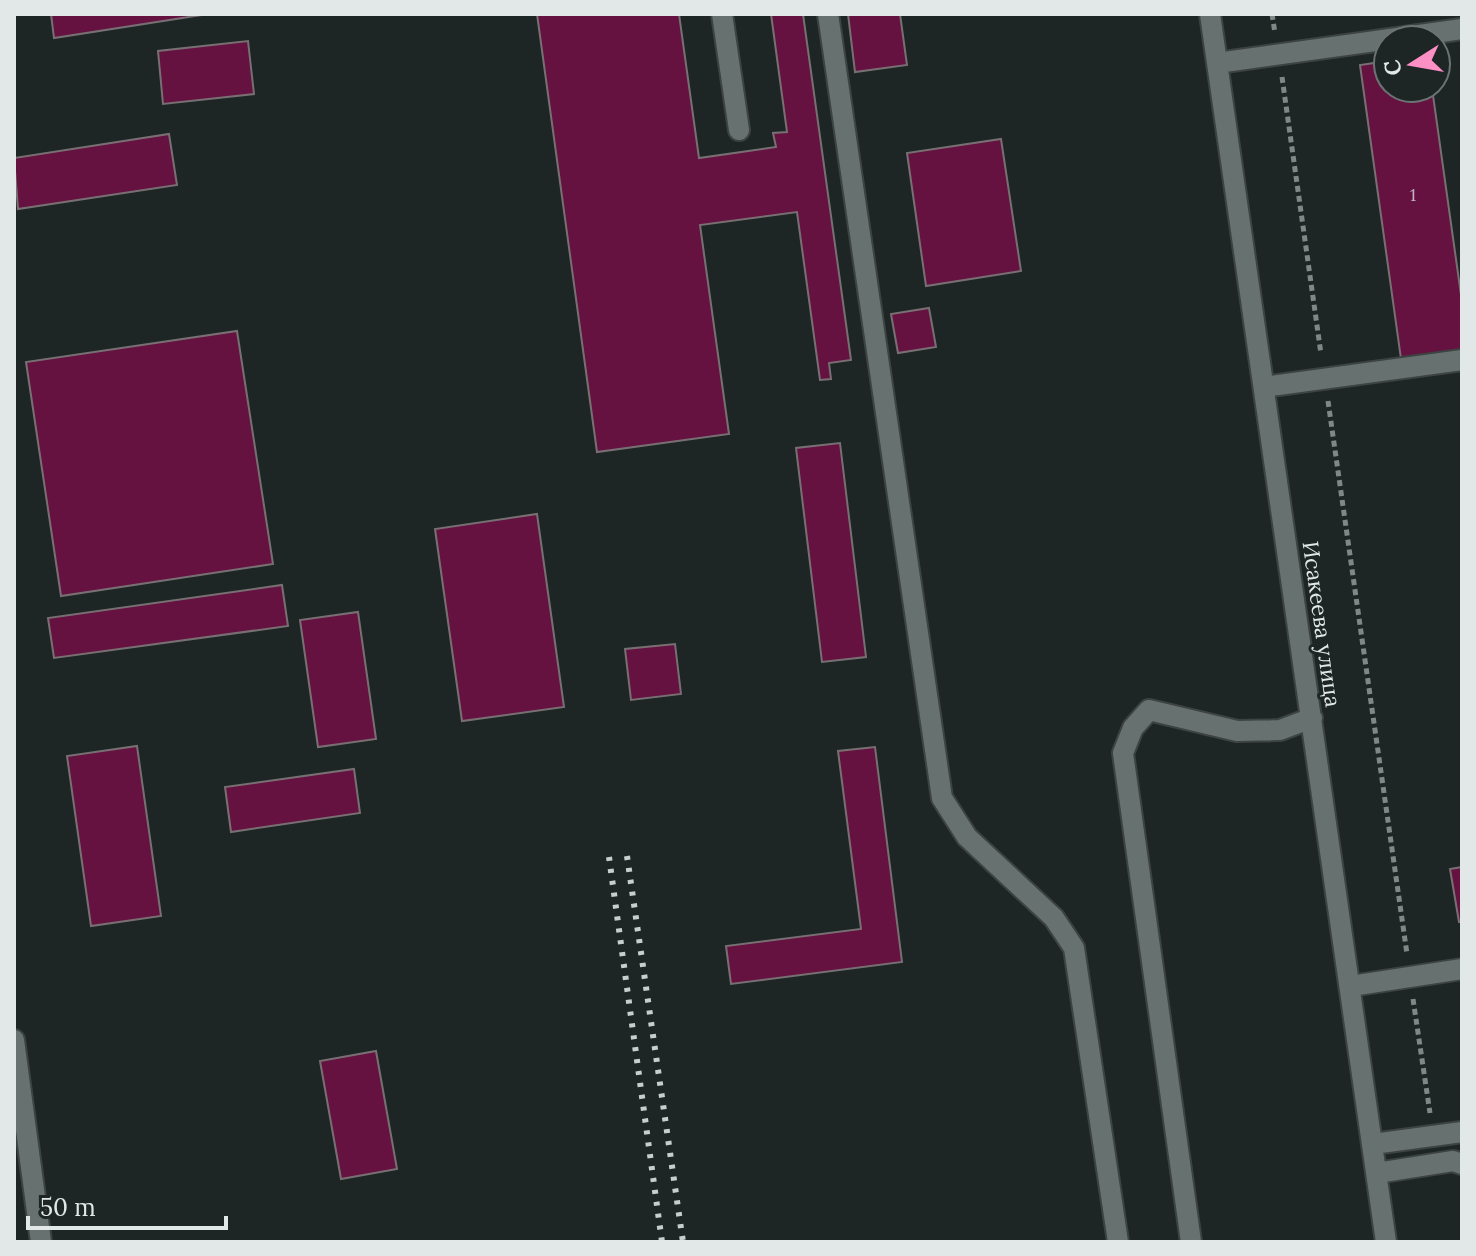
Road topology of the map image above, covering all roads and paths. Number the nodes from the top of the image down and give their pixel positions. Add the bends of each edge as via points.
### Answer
1 (722, 14) edge
2 (828, 14) edge
3 (1210, 14) edge
4 (1272, 14) edge
5 (1462, 29) edge
6 (1275, 36) dead end
7 (1217, 63) junction
8 (1282, 77) dead end
9 (739, 130) dead end
10 (1321, 354) dead end
11 (1462, 360) edge
12 (1264, 387) junction
13 (1327, 392) dead end
14 (1312, 718) junction
15 (1407, 954) dead end
16 (1462, 969) edge
17 (1351, 986) junction
18 (1413, 999) dead end
19 (14, 1040) edge
20 (1430, 1113) dead end
21 (1462, 1132) edge
22 (1373, 1144) junction
23 (1462, 1164) edge
24 (1377, 1173) junction
25 (41, 1242) edge
26 (1118, 1242) edge
27 (1191, 1242) edge
28 (1386, 1242) edge

1 - 9 street
2 - 26 street via 942,798 967,837 1054,918 1074,948
3 - 7 street, Исакеева улица
4 - 6 path
5 - 7 street
7 - 12 street, Исакеева улица
8 - 10 path
11 - 12 street
12 - 14 street, Исакеева улица
13 - 15 path
14 - 17 street, Исакеева улица
14 - 27 street via 1280,730 1237,731 1149,710 1133,728 1123,753
16 - 17 street
17 - 22 street, Исакеева улица
18 - 20 path
19 - 25 street
21 - 22 street
22 - 24 street, Исакеева улица
23 - 24 street
24 - 28 street, Исакеева улица

